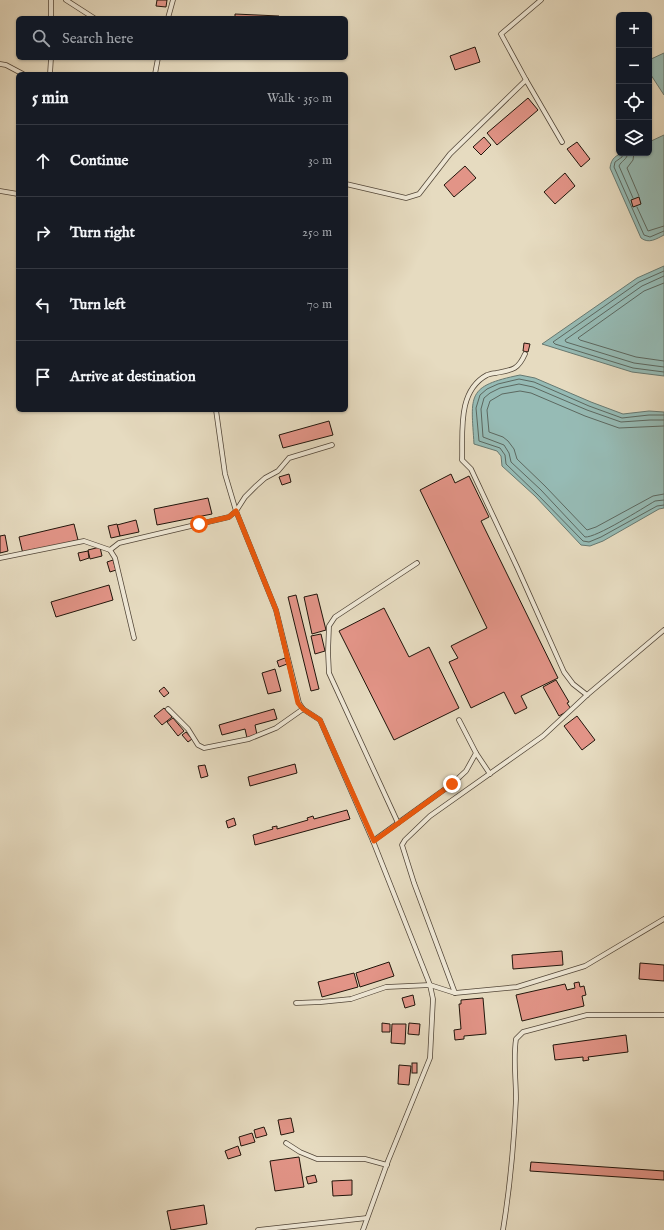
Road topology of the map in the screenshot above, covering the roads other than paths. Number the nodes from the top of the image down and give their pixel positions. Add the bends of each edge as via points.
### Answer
1 (51, 0) edge
2 (66, 0) edge
3 (173, 0) edge
4 (541, 0) edge
5 (51, 16) edge
6 (91, 16) edge
7 (169, 16) edge
8 (51, 60) edge
9 (158, 60) edge
10 (0, 64) edge
11 (19, 72) edge
12 (50, 72) edge
13 (155, 72) edge
14 (526, 80) junction
15 (562, 142) dead end
16 (348, 184) edge
17 (0, 191) edge
18 (16, 194) edge
19 (525, 354) dead end
20 (216, 412) edge
21 (332, 445) dead end
22 (236, 511) junction
23 (110, 550) junction
24 (0, 558) edge
25 (417, 563) dead end
26 (664, 630) edge
27 (134, 638) dead end
28 (587, 695) junction
29 (168, 709) dead end
30 (303, 709) junction
31 (459, 720) dead end
32 (476, 753) junction
33 (490, 774) junction
34 (398, 823) junction
35 (374, 841) junction
36 (664, 919) edge
37 (430, 985) junction
38 (455, 992) junction
39 (296, 1003) dead end
40 (664, 1015) edge
41 (286, 1143) dead end
42 (387, 1165) junction
43 (367, 1218) junction
44 (258, 1230) edge
45 (363, 1230) edge
46 (503, 1230) edge

1 - 5 lane
2 - 6 lane
3 - 7 lane
4 - 14 lane via 501,34
8 - 12 lane
9 - 13 lane
10 - 11 lane
14 - 15 lane
14 - 16 lane via 450,154 419,194 406,198
17 - 18 lane
19 - 28 lane via 515,369 488,374 476,383 468,396 462,415 462,460 471,469 564,672 573,684
20 - 22 lane via 225,474
21 - 22 lane via 289,458 245,497
22 - 23 lane via 229,517 119,543
22 - 30 lane via 276,610 298,703
23 - 24 lane via 84,541
23 - 27 lane via 115,558
25 - 34 lane via 335,617 329,626 329,672
26 - 28 lane
28 - 33 lane via 543,736
29 - 30 lane via 188,729 198,745 204,748 249,738 276,728
30 - 35 lane via 320,720
31 - 32 lane
32 - 33 lane
32 - 34 lane via 466,772
33 - 38 lane via 430,816 402,845
34 - 35 lane
35 - 37 lane
36 - 38 lane via 585,966 517,987
37 - 38 lane
37 - 39 lane via 386,986 351,999
37 - 42 lane via 433,999 430,1058
40 - 46 lane via 587,1015 523,1032 516,1038 516,1099 509,1193
41 - 42 lane via 317,1159 365,1159
42 - 43 lane
43 - 44 lane
43 - 45 lane

